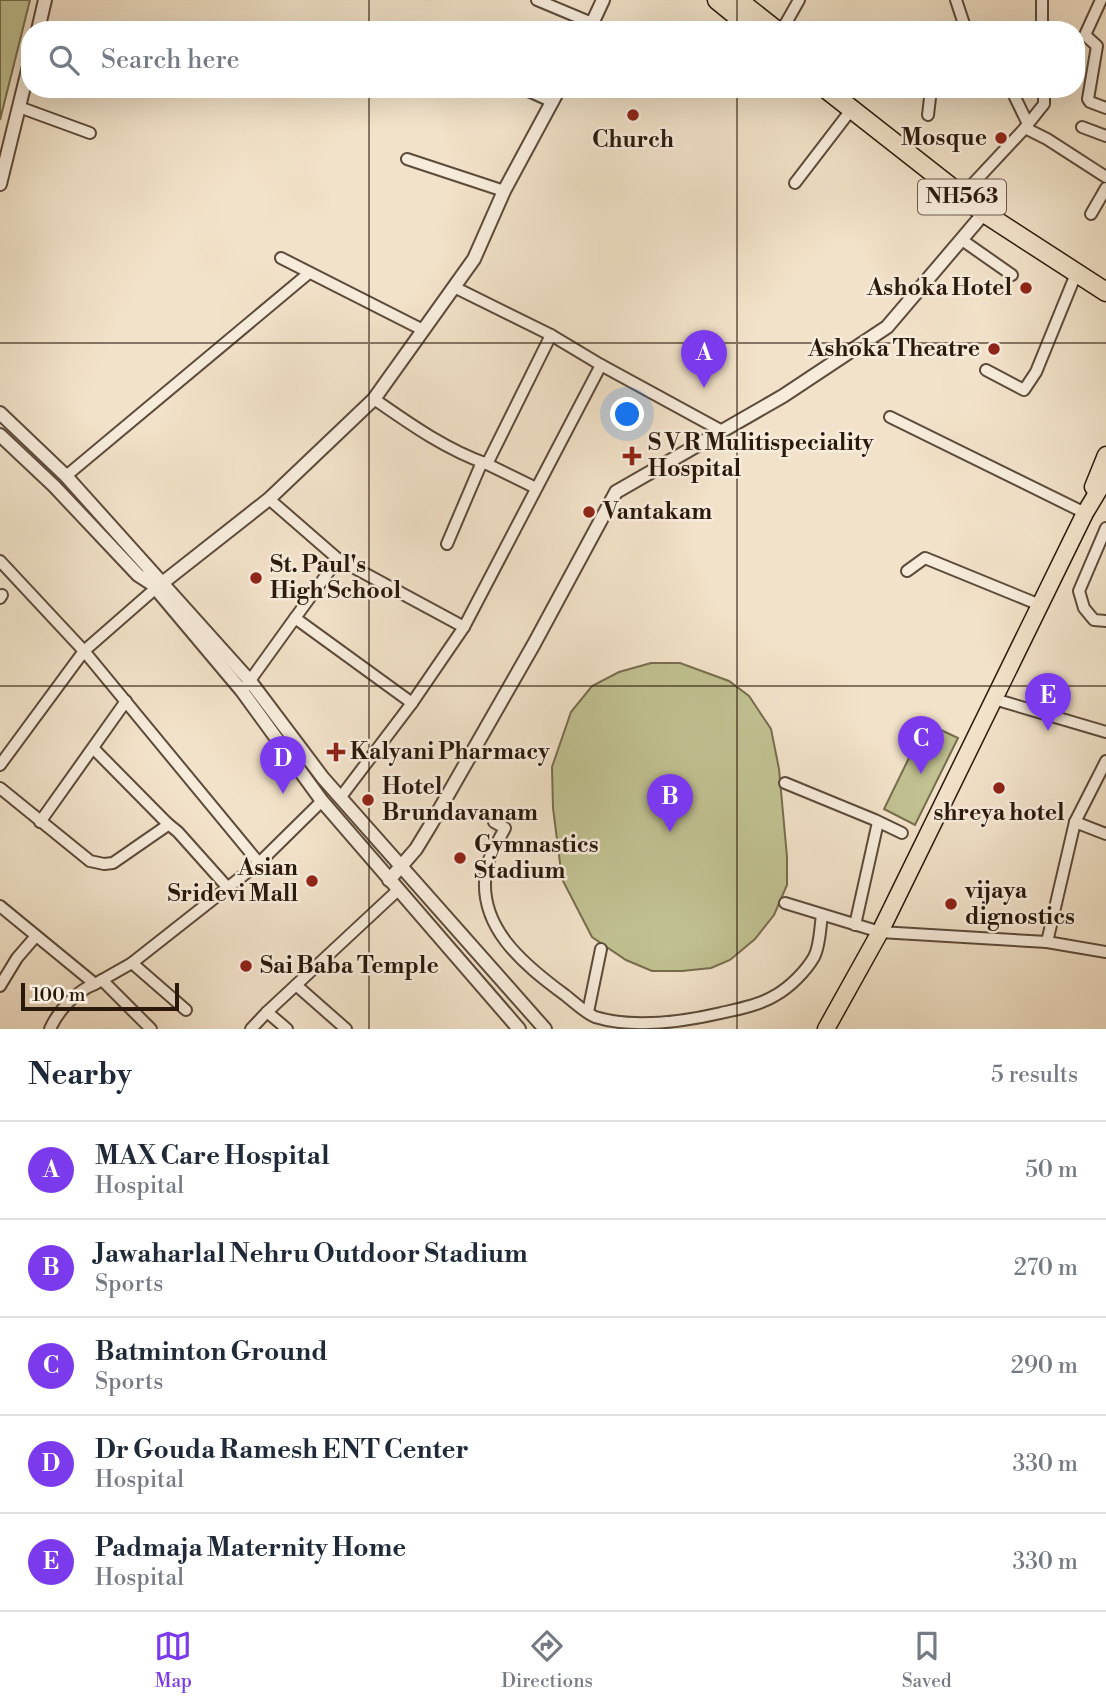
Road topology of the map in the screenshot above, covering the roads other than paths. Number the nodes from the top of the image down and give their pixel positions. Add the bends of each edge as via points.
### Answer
1 (45, 0) edge
2 (537, 0) edge
3 (603, 0) edge
4 (717, 0) edge
5 (738, 0) edge
6 (800, 0) edge
7 (956, 0) edge
8 (1042, 0) edge
9 (1101, 0) edge
10 (42, 21) edge
11 (578, 21) edge
12 (593, 21) edge
13 (743, 21) edge
14 (765, 21) edge
15 (787, 21) edge
16 (963, 21) edge
17 (1042, 21) edge
18 (21, 98) edge
19 (543, 98) edge
20 (554, 98) edge
21 (837, 98) edge
22 (855, 98) edge
23 (930, 98) edge
24 (1015, 98) edge
25 (1044, 98) edge
26 (552, 102) junction
27 (19, 107) junction
28 (1106, 108) edge
29 (851, 110) junction
30 (928, 115) dead end
31 (1026, 126) junction
32 (1082, 127) dead end
33 (7, 130) edge
34 (90, 133) dead end
35 (1106, 136) edge
36 (407, 159) dead end
37 (1106, 177) edge
38 (795, 183) dead end
39 (0, 184) edge
40 (969, 188) junction
41 (1106, 188) edge
42 (504, 191) junction
43 (984, 213) junction
44 (1091, 214) dead end
45 (962, 240) junction
46 (281, 258) dead end
47 (309, 273) junction
48 (1076, 274) junction
49 (1012, 275) dead end
50 (1106, 279) edge
51 (454, 286) junction
52 (1106, 292) edge
53 (423, 330) junction
54 (551, 335) junction
55 (601, 365) junction
56 (986, 370) dead end
57 (374, 399) junction
58 (0, 413) edge
59 (890, 417) dead end
60 (722, 431) junction
61 (0, 435) edge
62 (1106, 455) edge
63 (484, 463) junction
64 (66, 476) junction
65 (1106, 478) edge
66 (536, 488) junction
67 (269, 499) junction
68 (1085, 513) junction
69 (1106, 528) edge
70 (447, 544) dead end
71 (338, 559) junction
72 (0, 561) edge
73 (906, 571) dead end
74 (159, 586) junction
75 (1040, 605) junction
76 (295, 618) junction
77 (1106, 621) edge
78 (464, 627) junction
79 (85, 651) junction
80 (246, 686) junction
81 (994, 699) junction
82 (126, 701) junction
83 (412, 702) junction
84 (1106, 732) edge
85 (94, 749) junction
86 (1106, 761) edge
87 (0, 765) edge
88 (785, 783) dead end
89 (0, 788) edge
90 (340, 798) junction
91 (322, 801) junction
92 (878, 821) junction
93 (40, 822) junction
94 (494, 822) dead end
95 (1075, 822) junction
96 (167, 823) junction
97 (902, 833) dead end
98 (1106, 834) edge
99 (259, 863) junction
100 (400, 867) junction
101 (389, 880) junction
102 (228, 888) junction
103 (398, 890) junction
104 (785, 903) dead end
105 (0, 906) edge
106 (822, 915) junction
107 (855, 925) junction
108 (880, 932) junction
109 (36, 936) junction
110 (1047, 942) junction
111 (601, 949) dead end
112 (1106, 952) edge
113 (132, 963) junction
114 (99, 982) junction
115 (296, 985) junction
116 (0, 986) edge
117 (186, 1010) dead end
118 (267, 1012) junction
119 (592, 1014) junction
120 (829, 1026) edge
121 (626, 1027) edge
122 (341, 1028) edge
123 (50, 1029) edge
124 (151, 1029) edge
125 (251, 1029) edge
126 (286, 1029) edge
127 (519, 1029) edge
128 (545, 1029) edge
129 (598, 1029) edge

1 - 10 street
2 - 11 street
3 - 12 street
4 - 13 highway
5 - 14 highway
6 - 15 street
7 - 16 street
8 - 17 street
9 - 28 street via 1085,35 1097,46 1088,99
18 - 27 street
19 - 26 street
20 - 26 street
21 - 29 highway, NH563
22 - 40 highway, NH563
23 - 30 street
24 - 31 street
25 - 31 street
26 - 42 street
27 - 33 street
27 - 34 street
29 - 38 street
29 - 43 highway, NH563
31 - 37 street
31 - 40 street
32 - 35 street
33 - 39 street
36 - 42 street
40 - 50 highway, NH563
41 - 44 street
42 - 51 street via 474,259
43 - 45 street
43 - 48 highway, NH563
45 - 49 street
45 - 60 street via 887,327
46 - 47 street
47 - 53 street
47 - 64 street
48 - 52 highway, NH563
48 - 56 street via 1024,390
51 - 53 street
51 - 54 street
53 - 57 street
54 - 55 street
54 - 63 street
55 - 60 street
55 - 66 street
57 - 63 street via 430,437
57 - 67 street
58 - 64 street
59 - 68 street
60 - 100 street via 615,492 479,741 416,849
61 - 74 street via 138,575
62 - 68 main road
63 - 66 street
63 - 70 street
64 - 74 street
65 - 68 main road
66 - 78 street
67 - 71 street
67 - 74 street
68 - 75 main road
69 - 77 street via 1079,591 1094,620
71 - 76 street
71 - 78 street
72 - 79 street
73 - 75 street via 925,558
74 - 79 street
74 - 80 street
75 - 81 main road
76 - 80 street
76 - 83 street
78 - 83 street
79 - 82 street
79 - 87 street
80 - 90 street
80 - 91 street
81 - 84 street
81 - 108 main road
82 - 85 street
82 - 99 street
83 - 90 street
85 - 93 street
85 - 96 street
86 - 95 street
88 - 92 street
89 - 93 street
90 - 100 street
91 - 99 street
91 - 101 street
92 - 97 street
92 - 107 street
93 - 96 street via 90,861 104,864 124,856
94 - 119 street via 505,828 487,866 485,887 498,931 534,973
95 - 98 street
95 - 110 street
96 - 102 street
99 - 102 street
100 - 101 street
100 - 128 street
101 - 103 street
102 - 113 street
103 - 115 street
103 - 127 street
104 - 106 street
105 - 109 street
106 - 107 street
106 - 121 street via 815,956 776,995 749,1007 685,1022
107 - 108 street
108 - 110 street
108 - 120 main road
109 - 114 street
109 - 116 street
110 - 112 street
111 - 119 street
113 - 114 street
113 - 117 street
114 - 123 street via 85,988 63,1009
114 - 124 street
115 - 118 street
115 - 122 street
118 - 125 street
118 - 126 street
119 - 121 street
119 - 129 street

